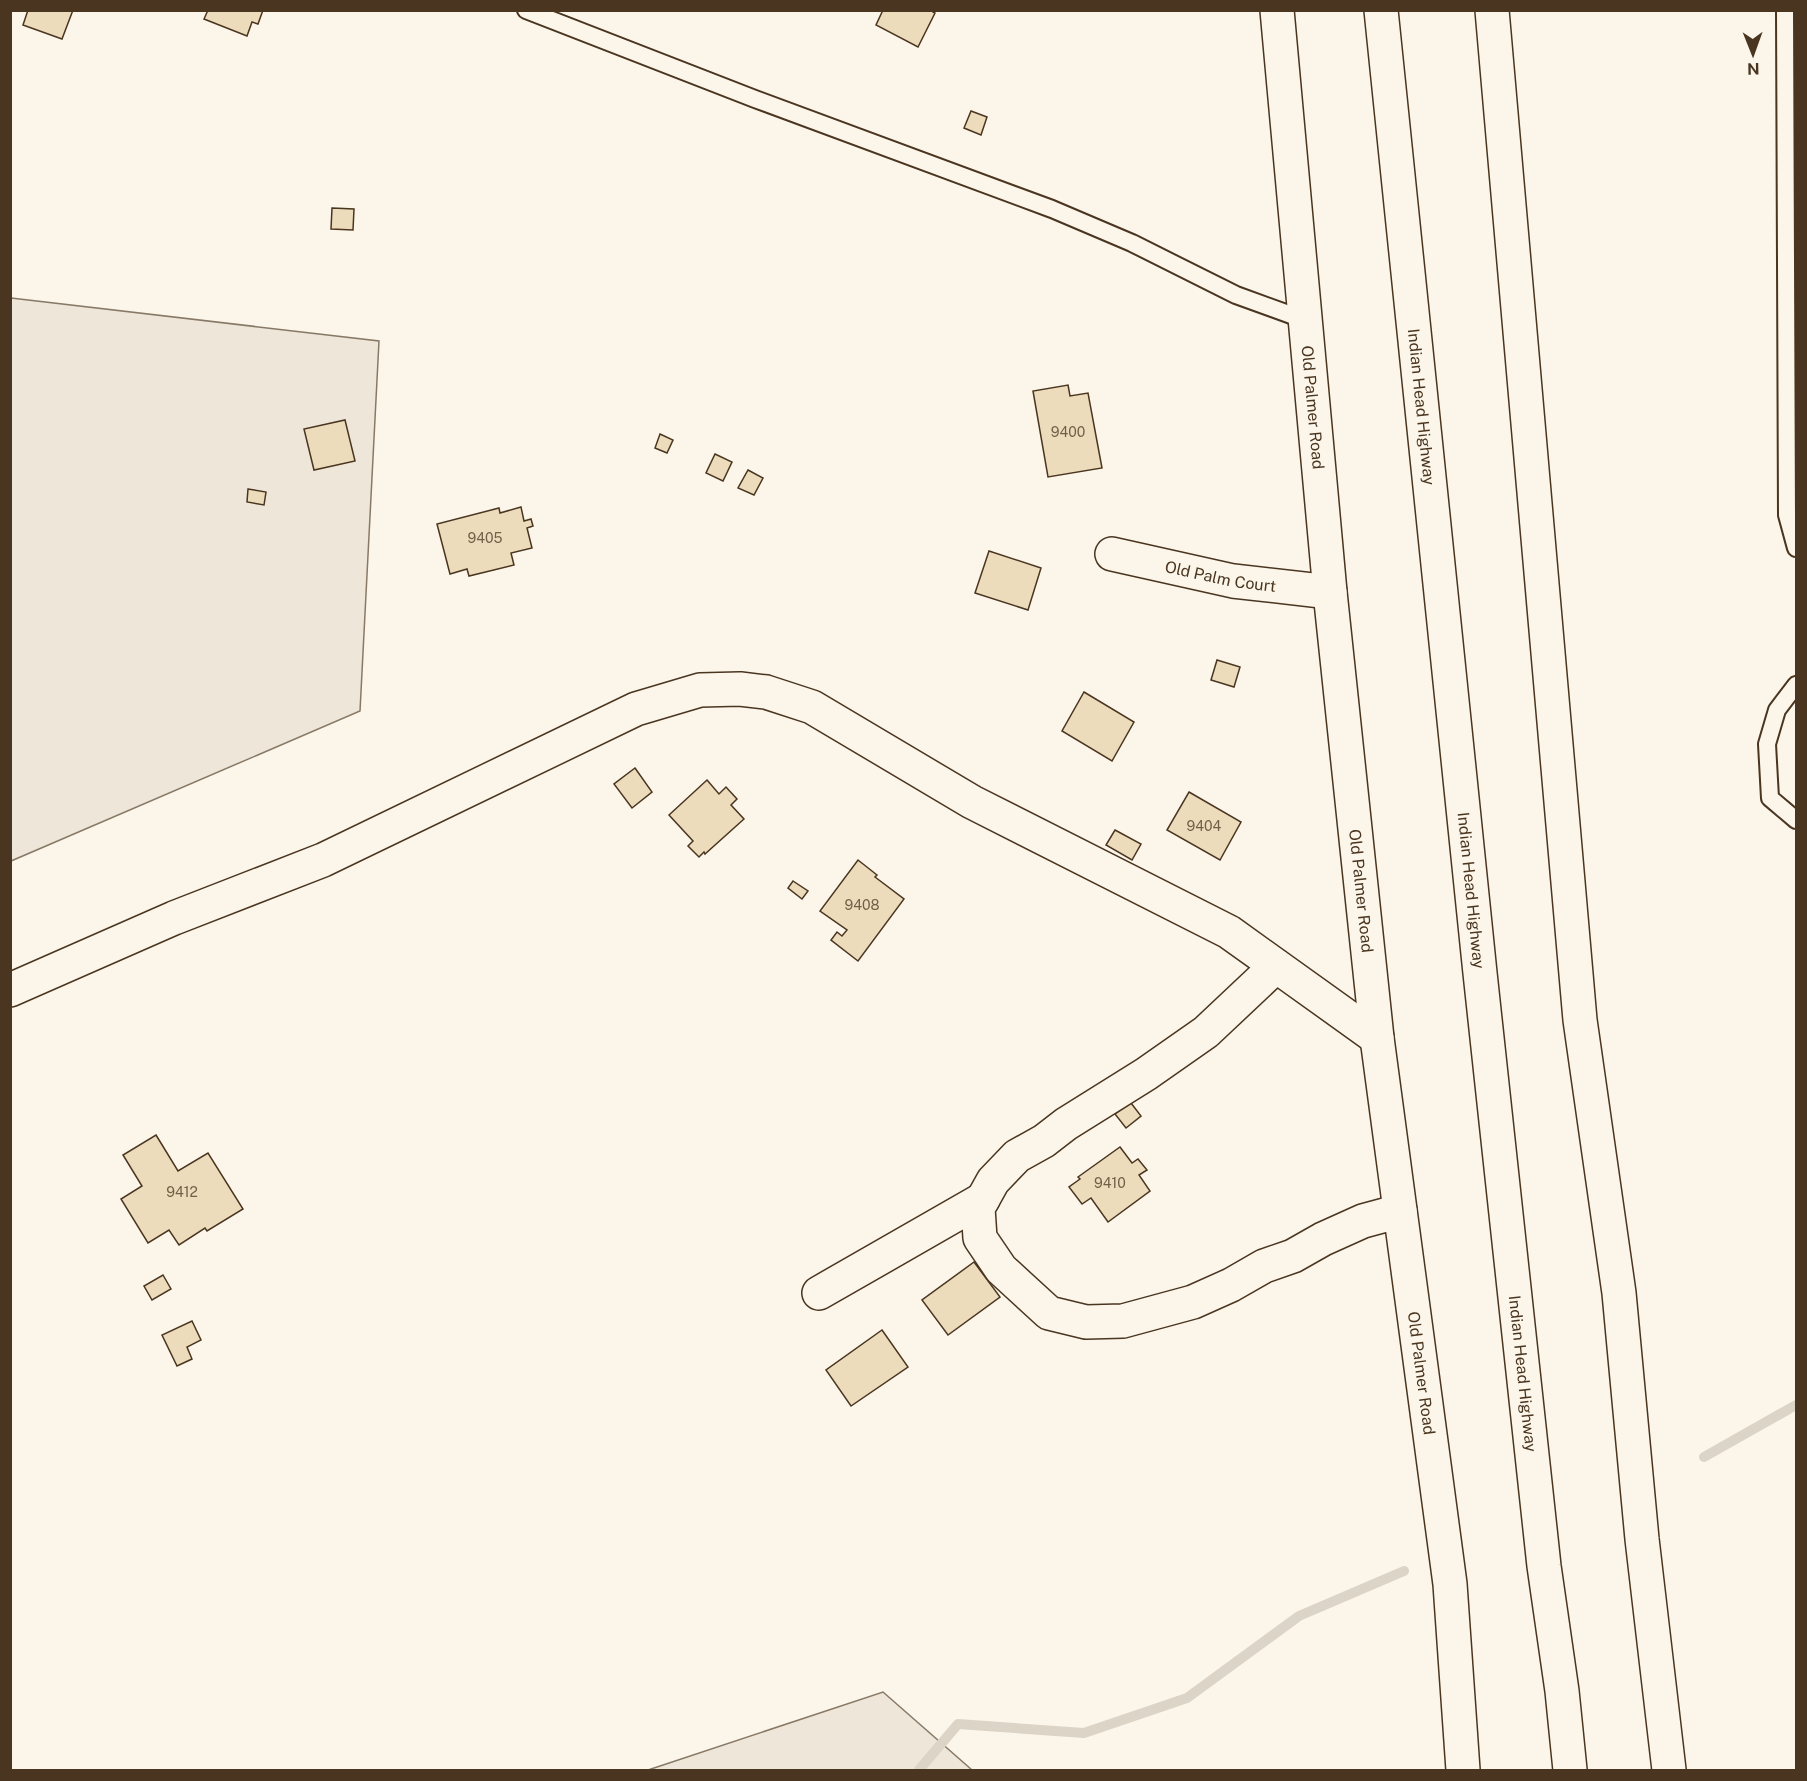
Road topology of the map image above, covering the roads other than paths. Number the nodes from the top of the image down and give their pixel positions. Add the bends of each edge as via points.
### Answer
1 (526, 10) edge
2 (1277, 10) edge
3 (1381, 10) edge
4 (1491, 10) edge
5 (1785, 10) edge
6 (1791, 227) edge
7 (1305, 320) junction
8 (1791, 342) edge
9 (1797, 548) edge
10 (1112, 554) dead end
11 (1330, 592) junction
12 (1797, 685) edge
13 (1796, 820) edge
14 (1276, 966) junction
15 (10, 990) edge
16 (1377, 1038) junction
17 (983, 1199) junction
18 (1400, 1210) junction
19 (819, 1293) dead end
20 (1463, 1770) edge
21 (1570, 1770) edge
22 (1669, 1770) edge

1 - 7 lane via 1052,209 1132,243 1236,295
2 - 7 main road, Old Palmer Road
3 - 21 main road, Indian Head Highway via 1480,973
4 - 22 main road via 1580,1020 1619,1293
5 - 6 lane
6 - 8 lane
7 - 11 main road, Old Palmer Road
8 - 9 lane via 1787,515
10 - 11 main road, Old Palm Court via 1233,581
11 - 16 main road, Old Palmer Road
12 - 13 lane via 1777,710 1767,744 1770,798
14 - 15 main road via 1229,932 972,802 812,707 766,692 740,689 700,690 636,709 323,860 174,918
14 - 16 main road
14 - 17 main road via 1206,1032 1017,1156 993,1181
16 - 18 main road, Old Palmer Road
17 - 18 main road via 978,1208 980,1238 1001,1269 1049,1313 1086,1322 1123,1321 1193,1302 1363,1221
17 - 19 main road
18 - 20 main road, Old Palmer Road via 1450,1584

